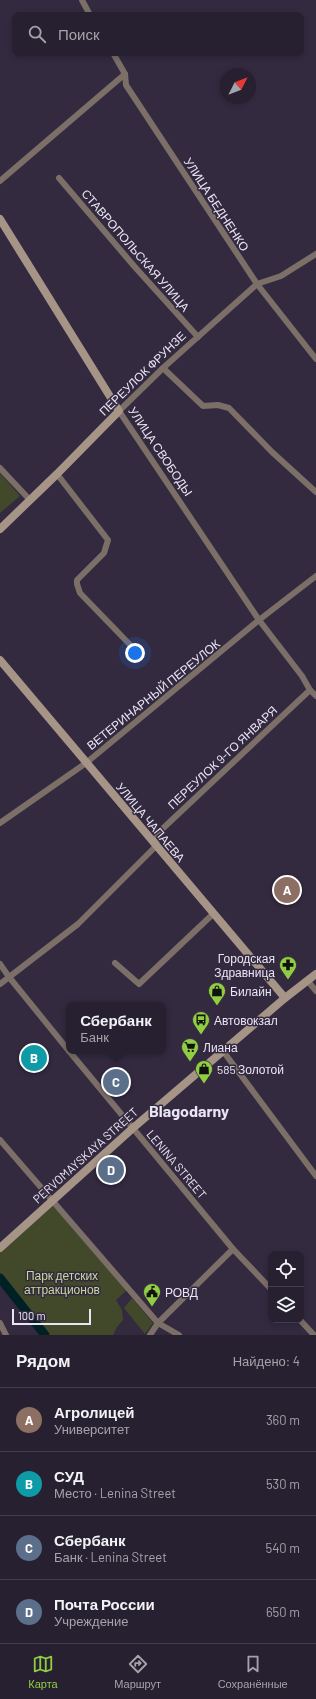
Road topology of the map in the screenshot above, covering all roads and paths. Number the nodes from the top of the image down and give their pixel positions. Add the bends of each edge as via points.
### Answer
1 (82, 0) edge
2 (88, 12) edge
3 (115, 56) edge
4 (125, 74) junction
5 (59, 178) dead end
6 (0, 181) edge
7 (0, 219) edge
8 (316, 254) edge
9 (257, 284) junction
10 (198, 337) junction
11 (316, 359) edge
12 (162, 368) junction
13 (119, 411) junction
14 (0, 468) edge
15 (57, 474) junction
16 (316, 492) edge
17 (30, 500) junction
18 (0, 529) edge
19 (316, 576) edge
20 (259, 620) junction
21 (139, 654) dead end
22 (0, 660) edge
23 (310, 690) junction
24 (316, 696) edge
25 (86, 763) junction
26 (0, 823) edge
27 (156, 846) junction
28 (213, 914) junction
29 (115, 963) dead end
30 (0, 964) edge
31 (316, 974) edge
32 (9, 977) junction
33 (307, 980) junction
34 (0, 984) edge
35 (316, 991) edge
36 (285, 998) junction
37 (66, 1047) edge
38 (223, 1050) junction
39 (71, 1054) edge
40 (133, 1128) junction
41 (0, 1140) edge
42 (316, 1176) edge
43 (51, 1201) junction
44 (0, 1248) edge
45 (233, 1249) junction
46 (269, 1287) edge
47 (0, 1323) edge
48 (158, 1323) junction
49 (303, 1323) edge
50 (6, 1335) edge
51 (150, 1335) edge
52 (179, 1335) edge
53 (314, 1335) edge

1 - 2 street
3 - 4 street, УЛИЦА БЕДНЕНКО
4 - 6 street
4 - 9 street, УЛИЦА БЕДНЕНКО via 126,85
5 - 10 street, СТАВРОПОЛЬСКАЯ УЛИЦА
7 - 13 main road, УЛИЦА СВОБОДЫ
8 - 9 street, ПЕРЕУЛОК ФРУНЗЕ via 281,276
9 - 10 street, ПЕРЕУЛОК ФРУНЗЕ
9 - 11 street, УЛИЦА БЕДНЕНКО
10 - 12 street, ПЕРЕУЛОК ФРУНЗЕ
12 - 13 street, ПЕРЕУЛОК ФРУНЗЕ
12 - 16 street via 202,406 229,408
13 - 15 main road, ПЕРЕУЛОК ФРУНЗЕ
13 - 20 street, УЛИЦА СВОБОДЫ
14 - 17 street
15 - 17 main road, ПЕРЕУЛОК ФРУНЗЕ
15 - 21 street via 108,540 104,553 77,580 80,593
17 - 18 main road, ПЕРЕУЛОК ФРУНЗЕ
19 - 20 street, ВЕТЕРИНАРНЫЙ ПЕРЕУЛОК
20 - 23 street, УЛИЦА СВОБОДЫ
20 - 25 street, ВЕТЕРИНАРНЫЙ ПЕРЕУЛОК
22 - 25 main road, УЛИЦА ЧАПАЕВА
23 - 24 street
23 - 27 street, ПЕРЕУЛОК 9-ГО ЯНВАРЯ via 157,834
25 - 26 street, ВЕТЕРИНАРНЫЙ ПЕРЕУЛОК
25 - 27 main road, УЛИЦА ЧАПАЕВА
27 - 28 main road, УЛИЦА ЧАПАЕВА
27 - 32 street, ПЕРЕУЛОК 9-ГО ЯНВАРЯ via 78,924
28 - 29 street via 139,984
28 - 36 main road, УЛИЦА ЧАПАЕВА
30 - 32 street, LENINA STREET
31 - 33 main road, PERVOMAYSKAYA STREET
32 - 34 street, ПЕРЕУЛОК 9-ГО ЯНВАРЯ
32 - 37 street, LENINA STREET
33 - 35 street
33 - 36 main road, PERVOMAYSKAYA STREET
36 - 38 main road, PERVOMAYSKAYA STREET
38 - 40 main road, PERVOMAYSKAYA STREET
38 - 42 street
39 - 40 street, LENINA STREET
40 - 43 main road, PERVOMAYSKAYA STREET
40 - 45 street, LENINA STREET
41 - 43 street
43 - 44 main road, PERVOMAYSKAYA STREET
43 - 48 street
45 - 46 street, LENINA STREET
45 - 48 street
47 - 50 street
48 - 51 street
48 - 52 street
49 - 53 street

